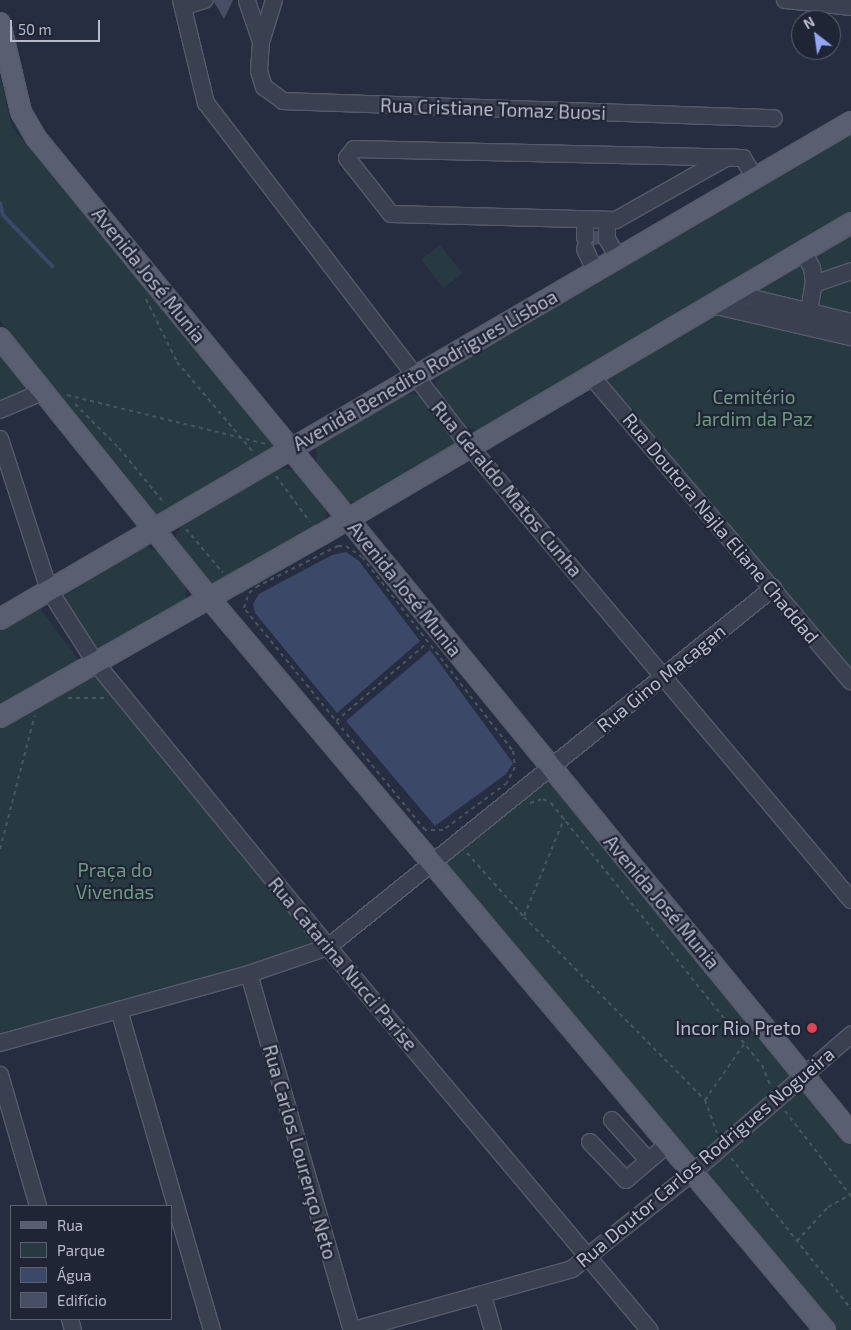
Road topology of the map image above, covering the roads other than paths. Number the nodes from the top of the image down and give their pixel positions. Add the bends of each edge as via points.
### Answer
1 (205, 0) edge
2 (273, 0) edge
3 (785, 0) edge
4 (246, 1) edge
5 (182, 3) edge
6 (851, 7) edge
7 (0, 24) edge
8 (261, 42) junction
9 (774, 118) dead end
10 (851, 122) edge
11 (702, 164) junction
12 (751, 170) junction
13 (851, 223) edge
14 (596, 231) junction
15 (803, 251) junction
16 (608, 263) junction
17 (851, 270) edge
18 (814, 284) junction
19 (732, 293) junction
20 (712, 305) junction
21 (807, 318) junction
22 (851, 322) edge
23 (851, 337) edge
24 (0, 338) edge
25 (591, 376) junction
26 (414, 377) junction
27 (42, 392) junction
28 (0, 410) edge
29 (0, 439) edge
30 (470, 447) junction
31 (290, 449) junction
32 (348, 519) junction
33 (153, 529) junction
34 (773, 588) junction
35 (49, 590) junction
36 (209, 598) junction
37 (0, 619) edge
38 (95, 662) junction
39 (665, 676) junction
40 (851, 682) edge
41 (0, 717) edge
42 (549, 766) junction
43 (431, 866) junction
44 (851, 900) edge
45 (328, 947) junction
46 (248, 974) junction
47 (120, 1010) junction
48 (851, 1035) edge
49 (0, 1043) edge
50 (803, 1074) junction
51 (0, 1075) edge
52 (612, 1120) dead end
53 (851, 1133) edge
54 (590, 1142) dead end
55 (668, 1144) junction
56 (648, 1160) junction
57 (692, 1173) junction
58 (38, 1205) edge
59 (589, 1256) junction
60 (483, 1296) junction
61 (212, 1330) edge
62 (353, 1330) edge
63 (493, 1330) edge
64 (649, 1330) edge
65 (825, 1330) edge

1 - 5 street
2 - 4 street via 259,7
2 - 8 street, Rua Cristiane Tomaz Buosi
3 - 6 street
4 - 8 street, Rua Cristiane Tomaz Buosi
5 - 26 street, Rua Geraldo Matos Cunha via 206,103
7 - 31 main road, Avenida José Munia via 21,112 36,138
8 - 9 street, Rua Cristiane Tomaz Buosi via 259,71 264,87 283,101
10 - 12 main road, Avenida Benedito Rodrigues Lisboa
11 - 12 street via 743,158
11 - 14 street
11 - 14 street via 354,149 347,155 391,214
12 - 16 main road, Avenida Benedito Rodrigues Lisboa
13 - 15 main road
14 - 16 street
14 - 16 street via 607,239
15 - 18 street via 812,268
15 - 19 main road
16 - 26 main road, Avenida Benedito Rodrigues Lisboa
17 - 18 street
18 - 21 street
19 - 20 main road
19 - 21 street
20 - 21 street
20 - 25 main road
21 - 22 street
21 - 23 street
24 - 27 main road
25 - 30 main road
25 - 34 street, Rua Doutora Najla Eliane Chaddad
26 - 30 street, Rua Geraldo Matos Cunha
26 - 31 main road, Avenida Benedito Rodrigues Lisboa
27 - 28 street
27 - 33 main road
29 - 35 street, Rua Catarina Nucci Parise
30 - 32 main road
30 - 39 street, Rua Geraldo Matos Cunha
31 - 32 main road, Avenida José Munia
31 - 33 main road, Avenida Benedito Rodrigues Lisboa via 264,460
32 - 36 main road via 240,591
32 - 42 main road, Avenida José Munia
33 - 35 main road, Avenida Benedito Rodrigues Lisboa
33 - 36 main road
34 - 39 street, Rua Gino Macagan
34 - 40 street, Rua Doutora Najla Eliane Chaddad
35 - 37 main road, Avenida Benedito Rodrigues Lisboa
35 - 38 street, Rua Catarina Nucci Parise
36 - 38 main road
36 - 43 main road
38 - 41 main road
38 - 45 street, Rua Catarina Nucci Parise
39 - 42 street, Rua Gino Macagan
39 - 44 street, Rua Geraldo Matos Cunha
42 - 43 street, Rua Gino Macagan
42 - 50 main road, Avenida José Munia
43 - 45 street, Rua Gino Macagan
43 - 55 main road
45 - 46 street, Rua Gino Macagan
45 - 59 street, Rua Catarina Nucci Parise
46 - 47 street, Rua Gino Macagan
46 - 62 street, Rua Carlos Lourenço Neto
47 - 49 street, Rua Gino Macagan
47 - 61 street
48 - 50 street, Rua Doutor Carlos Rodrigues Nogueira
50 - 53 main road, Avenida José Munia
50 - 57 street, Rua Doutor Carlos Rodrigues Nogueira
51 - 58 street
52 - 56 street
54 - 56 street via 626,1180
55 - 56 street
55 - 57 main road
57 - 59 street, Rua Doutor Carlos Rodrigues Nogueira
57 - 65 main road
59 - 60 street, Rua Doutor Carlos Rodrigues Nogueira via 572,1268
59 - 64 street, Rua Catarina Nucci Parise
60 - 62 street, Rua Doutor Carlos Rodrigues Nogueira
60 - 63 street

